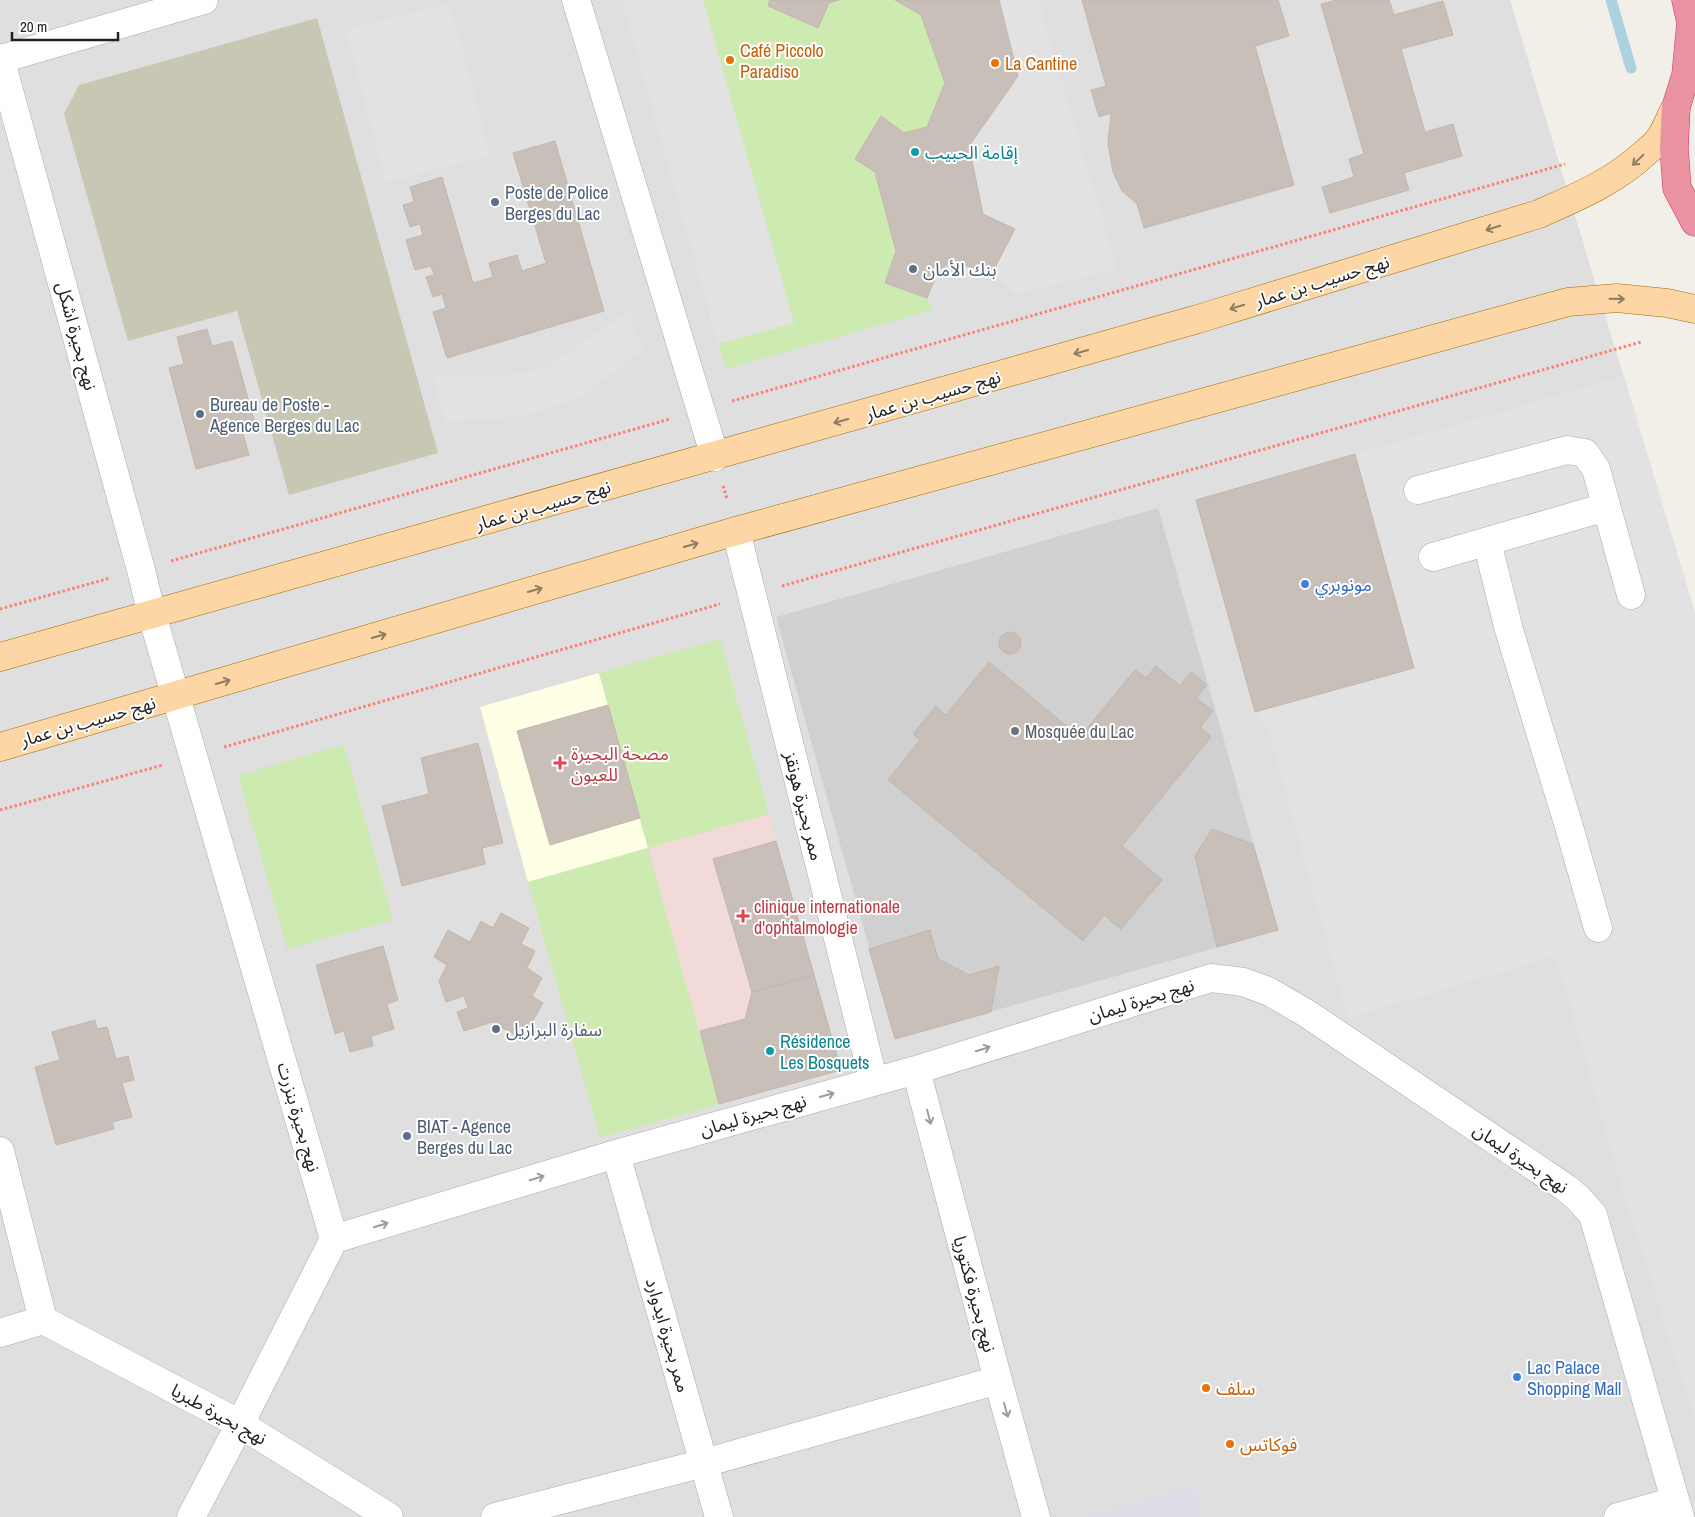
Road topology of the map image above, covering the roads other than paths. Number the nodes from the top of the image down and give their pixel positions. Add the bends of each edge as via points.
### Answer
1 (204, 0) edge
2 (576, 0) edge
3 (1686, 0) edge
4 (0, 58) edge
5 (1676, 107) junction
6 (1695, 222) edge
7 (1695, 309) edge
8 (715, 457) junction
9 (1418, 490) dead end
10 (1606, 507) junction
11 (736, 531) junction
12 (1487, 542) junction
13 (1433, 557) dead end
14 (1631, 595) dead end
15 (152, 615) junction
16 (0, 657) edge
17 (176, 695) junction
18 (0, 747) edge
19 (1598, 928) dead end
20 (916, 1070) junction
21 (874, 1082) junction
22 (0, 1151) edge
23 (616, 1154) junction
24 (334, 1239) junction
25 (43, 1320) junction
26 (0, 1333) edge
27 (998, 1380) junction
28 (240, 1424) junction
29 (704, 1463) junction
30 (1677, 1509) edge
31 (191, 1517) edge
32 (389, 1517) edge
33 (495, 1517) edge
34 (719, 1517) edge
35 (1036, 1517) edge
36 (1618, 1517) edge

1 - 4 street
2 - 8 street
3 - 5 highway via 1691,22 1686,75
4 - 15 street, نهج بحيرة اشكل
5 - 6 highway via 1674,148 1677,188
5 -> 8 main road, نهج حسيب بن عمار via 1660,138 1632,166 1589,192 1539,214 1198,319
11 -> 7 main road, نهج حسيب بن عمار via 1568,302 1617,298
8 - 15 main road, نهج حسيب بن عمار
9 - 10 street via 1567,450 1585,453 1596,469
10 - 12 street
10 - 14 street
17 -> 11 main road, نهج حسيب بن عمار
11 - 21 street, ممر بحيرة هونقز
12 - 13 street
12 - 19 street via 1508,630
15 - 16 main road, نهج حسيب بن عمار
15 - 17 street, نهج حسيب بن عمار
17 - 18 main road, نهج حسيب بن عمار
17 - 24 street, نهج بحيرة بنزرت
20 - 21 street, نهج بحيرة ليمان
20 -> 27 street, نهج بحيرة فكتوريا
20 -> 30 street, نهج بحيرة ليمان via 1211,978 1243,982 1268,991 1306,1013 1566,1188 1593,1215
23 -> 21 street, نهج بحيرة ليمان
22 - 25 street
24 -> 23 street, نهج بحيرة ليمان
23 - 29 street, ممر بحيرة ايدوارد
24 - 28 street
25 - 26 street
25 - 28 street, نهج بحيرة طبريا
27 - 29 street
27 -> 35 street, نهج بحيرة فكتوريا
28 - 31 street
28 - 32 street, نهج بحيرة طبريا
29 - 33 street
29 - 34 street, ممر بحيرة ايدوارد
30 - 36 street

